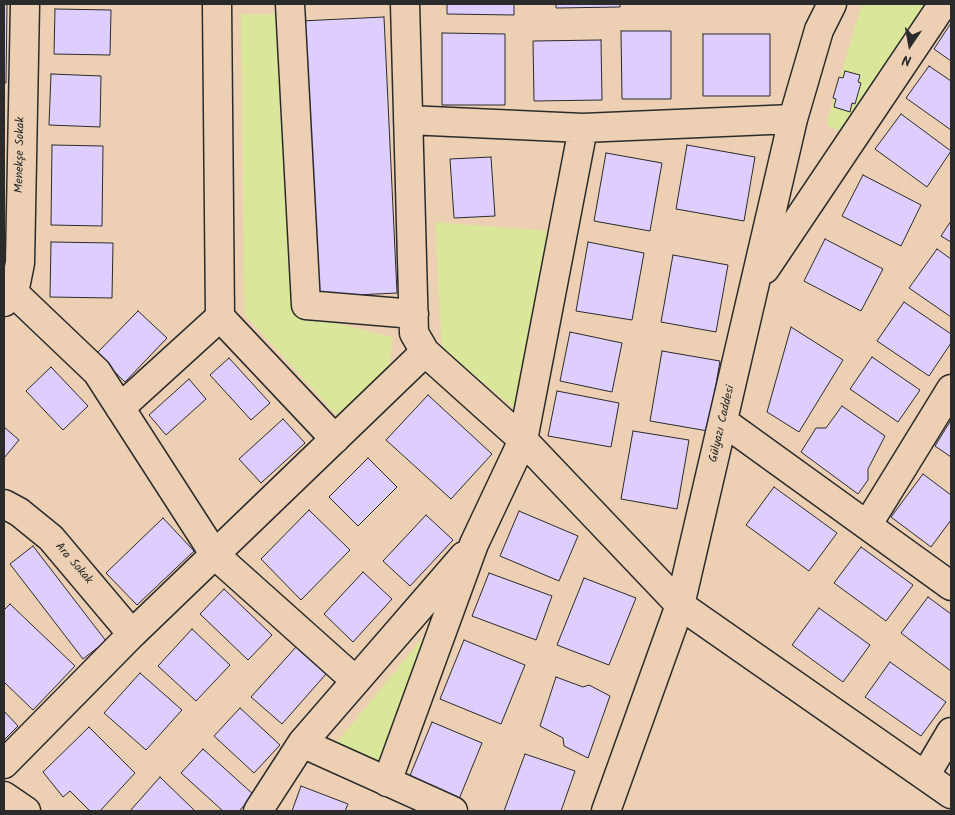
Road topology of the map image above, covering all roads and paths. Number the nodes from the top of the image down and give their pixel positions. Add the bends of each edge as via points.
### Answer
1 (25, 4) edge
2 (217, 4) edge
3 (290, 4) edge
4 (405, 4) edge
5 (815, 4) edge
6 (832, 4) edge
7 (943, 4) edge
8 (819, 30) junction
9 (13, 98) edge
10 (793, 119) junction
11 (408, 120) junction
12 (583, 128) junction
13 (756, 283) junction
14 (6, 294) edge
15 (414, 314) junction
16 (220, 317) junction
17 (425, 352) junction
18 (951, 389) edge
19 (120, 408) junction
20 (724, 422) junction
21 (335, 439) junction
22 (523, 440) junction
23 (4, 504) edge
24 (868, 524) junction
25 (474, 544) junction
26 (215, 555) junction
27 (951, 586) edge
28 (680, 605) junction
29 (132, 634) junction
30 (356, 681) junction
31 (951, 732) edge
32 (302, 743) junction
33 (4, 764) edge
34 (924, 776) junction
35 (388, 782) junction
36 (951, 794) edge
37 (4, 796) edge
38 (26, 811) edge
39 (258, 811) edge
40 (453, 811) edge
41 (606, 811) edge

1 - 9 street, Menekşe Sokak
2 - 16 street
3 - 15 street via 306,305
4 - 11 street
5 - 8 street
6 - 8 street
7 - 13 street
8 - 10 street, Gülyazı Caddesi
9 - 14 street, Menekşe Sokak via 20,263
10 - 12 street
10 - 13 street, Gülyazı Caddesi
11 - 12 street
11 - 15 street
12 - 22 street
13 - 20 street, Gülyazı Caddesi
14 - 19 street via 97,372
15 - 17 street via 414,333
16 - 19 street
16 - 21 street
17 - 21 street
17 - 22 street
18 - 24 street
19 - 26 street
20 - 24 street
20 - 28 street, Gülyazı Caddesi
21 - 26 street
22 - 25 street
22 - 28 street
23 - 29 street, Ara Sokak via 51,538
24 - 27 street
25 - 30 street
25 - 35 street
26 - 29 street
26 - 30 street
28 - 34 street
28 - 41 street, Gülyazı Caddesi
29 - 33 street
30 - 32 street
31 - 34 street
32 - 35 street
32 - 39 street
34 - 36 street
35 - 40 street
37 - 38 street

